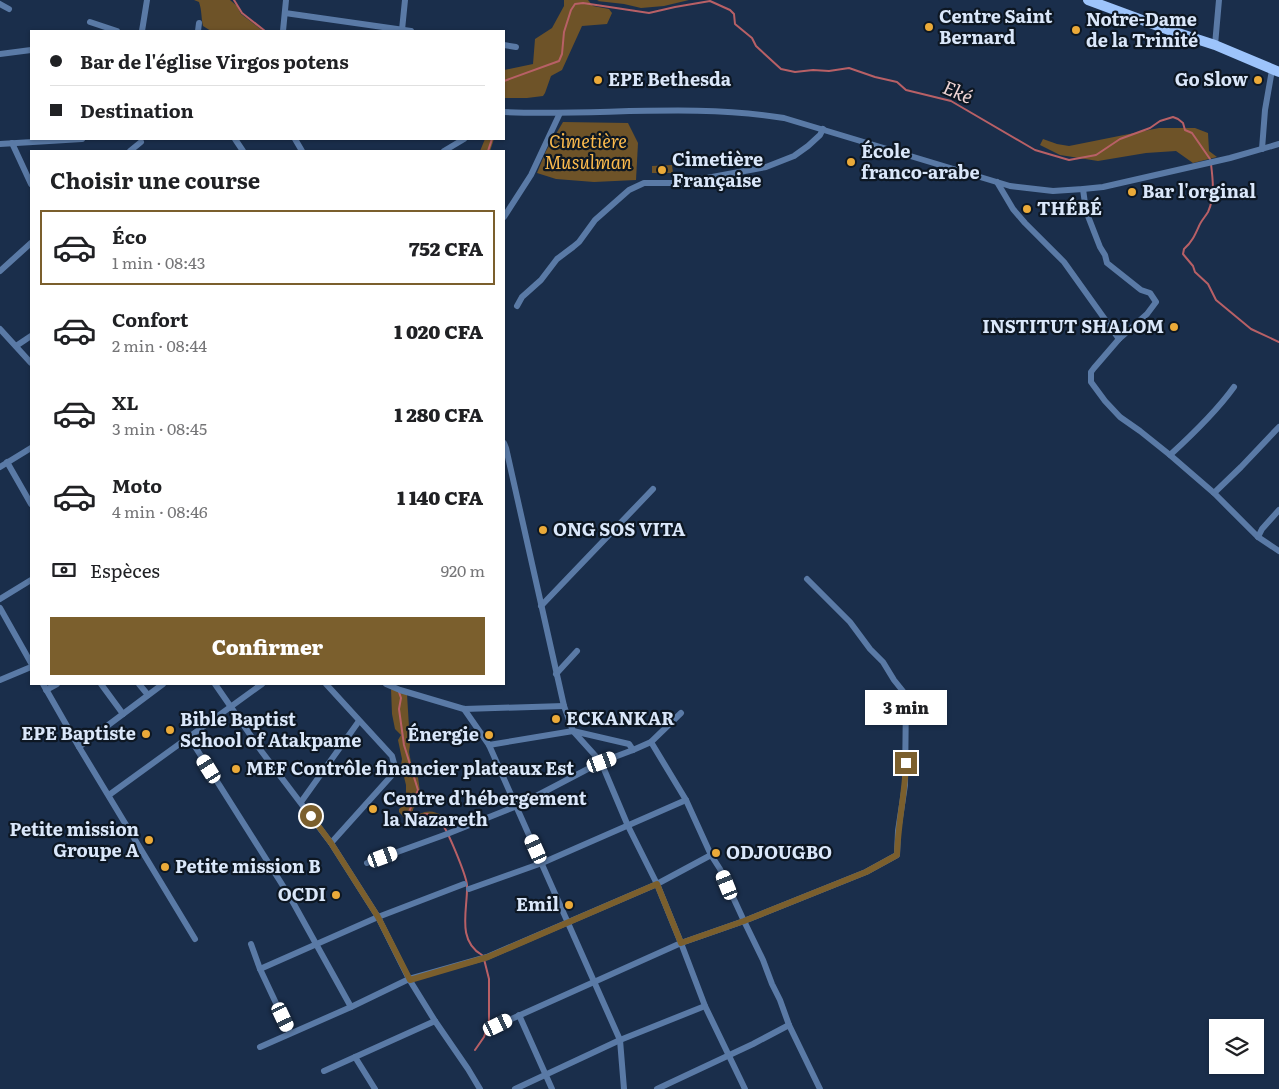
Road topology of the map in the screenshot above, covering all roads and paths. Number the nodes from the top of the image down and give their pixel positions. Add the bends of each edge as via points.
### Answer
1 (147, 0) edge
2 (286, 0) edge
3 (405, 0) edge
4 (1088, 0) edge
5 (1219, 0) edge
6 (0, 4) edge
7 (9, 9) dead end
8 (285, 12) junction
9 (90, 22) dead end
10 (199, 23) dead end
11 (114, 30) edge
12 (142, 30) edge
13 (198, 30) edge
14 (283, 30) edge
15 (402, 30) joint
16 (505, 45) edge
17 (1215, 45) junction
18 (516, 47) dead end
19 (30, 50) edge
20 (0, 54) edge
21 (1275, 71) edge
22 (505, 112) edge
23 (560, 113) junction
24 (823, 129) junction
25 (55, 140) edge
26 (140, 140) edge
27 (462, 140) edge
28 (12, 143) junction
29 (0, 144) edge
30 (1279, 144) edge
31 (1262, 149) junction
32 (131, 150) edge
33 (446, 150) edge
34 (30, 182) edge
35 (997, 182) junction
36 (1083, 189) junction
37 (505, 215) edge
38 (30, 244) edge
39 (0, 271) edge
40 (517, 306) dead end
41 (0, 329) edge
42 (30, 337) edge
43 (1120, 339) junction
44 (16, 346) junction
45 (30, 362) edge
46 (1234, 387) dead end
47 (1279, 427) edge
48 (505, 446) edge
49 (30, 449) edge
50 (1170, 455) junction
51 (8, 462) junction
52 (0, 467) edge
53 (653, 490) dead end
54 (1214, 493) junction
55 (30, 502) edge
56 (1279, 510) edge
57 (1258, 536) junction
58 (1279, 551) edge
59 (807, 579) dead end
60 (30, 581) edge
61 (0, 599) edge
62 (541, 606) junction
63 (0, 608) edge
64 (577, 651) dead end
65 (30, 663) edge
66 (30, 665) edge
67 (556, 674) junction
68 (0, 680) edge
69 (102, 685) edge
70 (140, 685) edge
71 (161, 685) edge
72 (216, 685) edge
73 (261, 685) edge
74 (327, 685) edge
75 (389, 685) edge
76 (44, 687) edge
77 (148, 695) junction
78 (564, 706) junction
79 (231, 707) junction
80 (464, 709) junction
81 (681, 713) dead end
82 (123, 714) junction
83 (359, 721) junction
84 (573, 732) junction
85 (189, 737) junction
86 (652, 742) junction
87 (489, 745) junction
88 (79, 747) junction
89 (633, 750) junction
90 (602, 762) junction
91 (109, 795) junction
92 (686, 800) junction
93 (301, 802) junction
94 (517, 806) junction
95 (628, 826) junction
96 (331, 843) junction
97 (712, 855) junction
98 (367, 863) dead end
99 (542, 864) junction
100 (657, 884) junction
101 (378, 917) junction
102 (744, 921) junction
103 (568, 922) junction
104 (195, 939) dead end
105 (681, 943) junction
106 (251, 944) dead end
107 (317, 945) junction
108 (260, 969) junction
109 (410, 980) junction
110 (595, 982) junction
111 (705, 1006) junction
112 (351, 1007) junction
113 (518, 1015) junction
114 (435, 1021) junction
115 (498, 1025) dead end
116 (789, 1025) junction
117 (290, 1032) junction
118 (620, 1040) junction
119 (260, 1047) dead end
120 (728, 1055) junction
121 (355, 1057) junction
122 (324, 1071) dead end
123 (546, 1075) junction
124 (818, 1088) edge
125 (375, 1089) edge
126 (480, 1089) edge
127 (515, 1089) edge
128 (552, 1089) edge
129 (624, 1089) edge
130 (657, 1089) edge
131 (745, 1089) edge

1 - 12 street
2 - 8 street
3 - 15 street
4 - 17 main road
5 - 17 street
6 - 7 street
8 - 14 street
8 - 15 street
9 - 11 street
10 - 13 street
16 - 18 street
17 - 21 main road
19 - 20 street
21 - 31 street
22 - 23 street
23 - 24 street via 736,112 784,118
23 - 37 street via 531,175
24 - 35 street
24 - 40 street via 794,156 766,167 680,183 644,183 629,190 595,220 579,242 557,259
25 - 28 street
26 - 32 street
27 - 33 street
28 - 29 street
28 - 34 street
30 - 31 street
31 - 36 street via 1216,162
35 - 36 street via 1045,190
35 - 43 street via 1013,209 1064,262
36 - 43 street via 1086,211 1107,262 1156,302
38 - 39 street
41 - 44 street
42 - 44 street
43 - 50 street via 1090,372 1091,382 1120,417
44 - 45 street
46 - 50 street
47 - 54 street
48 - 62 street
49 - 51 street
50 - 54 street
51 - 52 street
51 - 55 street
53 - 62 street
54 - 57 street
56 - 57 street
57 - 58 street
59 - 102 street via 850,622 884,662 906,695 905,786 897,855 866,872
60 - 61 street
62 - 67 street
63 - 65 street
64 - 67 street
66 - 68 street
67 - 78 street
69 - 82 street
70 - 77 street
71 - 77 street
72 - 79 street
73 - 79 street
74 - 83 street
75 - 80 street
76 - 88 street
77 - 82 street
78 - 80 street
78 - 84 street
79 - 85 street
79 - 93 street
80 - 87 street
81 - 86 street
82 - 88 street
83 - 93 street
83 - 96 street via 392,756 395,766 393,774
84 - 87 street
84 - 89 street via 629,744
84 - 90 street
85 - 91 street
85 - 107 street via 290,896
86 - 89 street
86 - 92 street
87 - 94 street
88 - 91 street
89 - 90 street
90 - 94 street
90 - 95 street
91 - 104 street
92 - 95 street
92 - 97 street
93 - 96 street
94 - 98 street
94 - 99 street
95 - 99 street
95 - 100 street
96 - 101 street
97 - 100 street
97 - 102 street
99 - 101 street
99 - 103 street
100 - 103 street
100 - 105 street
101 - 107 street
101 - 109 street
102 - 105 street
102 - 116 street
103 - 109 street via 484,958
103 - 110 street
105 - 110 street
105 - 111 street
106 - 108 street
107 - 108 street
107 - 112 street
108 - 117 street
109 - 112 street
109 - 114 street
110 - 113 street
110 - 118 street
111 - 118 street
111 - 120 street
112 - 117 street
113 - 115 street
113 - 123 street
114 - 121 street
114 - 126 street
116 - 120 street
116 - 124 street
117 - 119 street
118 - 123 street
118 - 129 street
120 - 130 street
120 - 131 street
121 - 122 street
121 - 125 street
123 - 127 street
123 - 128 street

